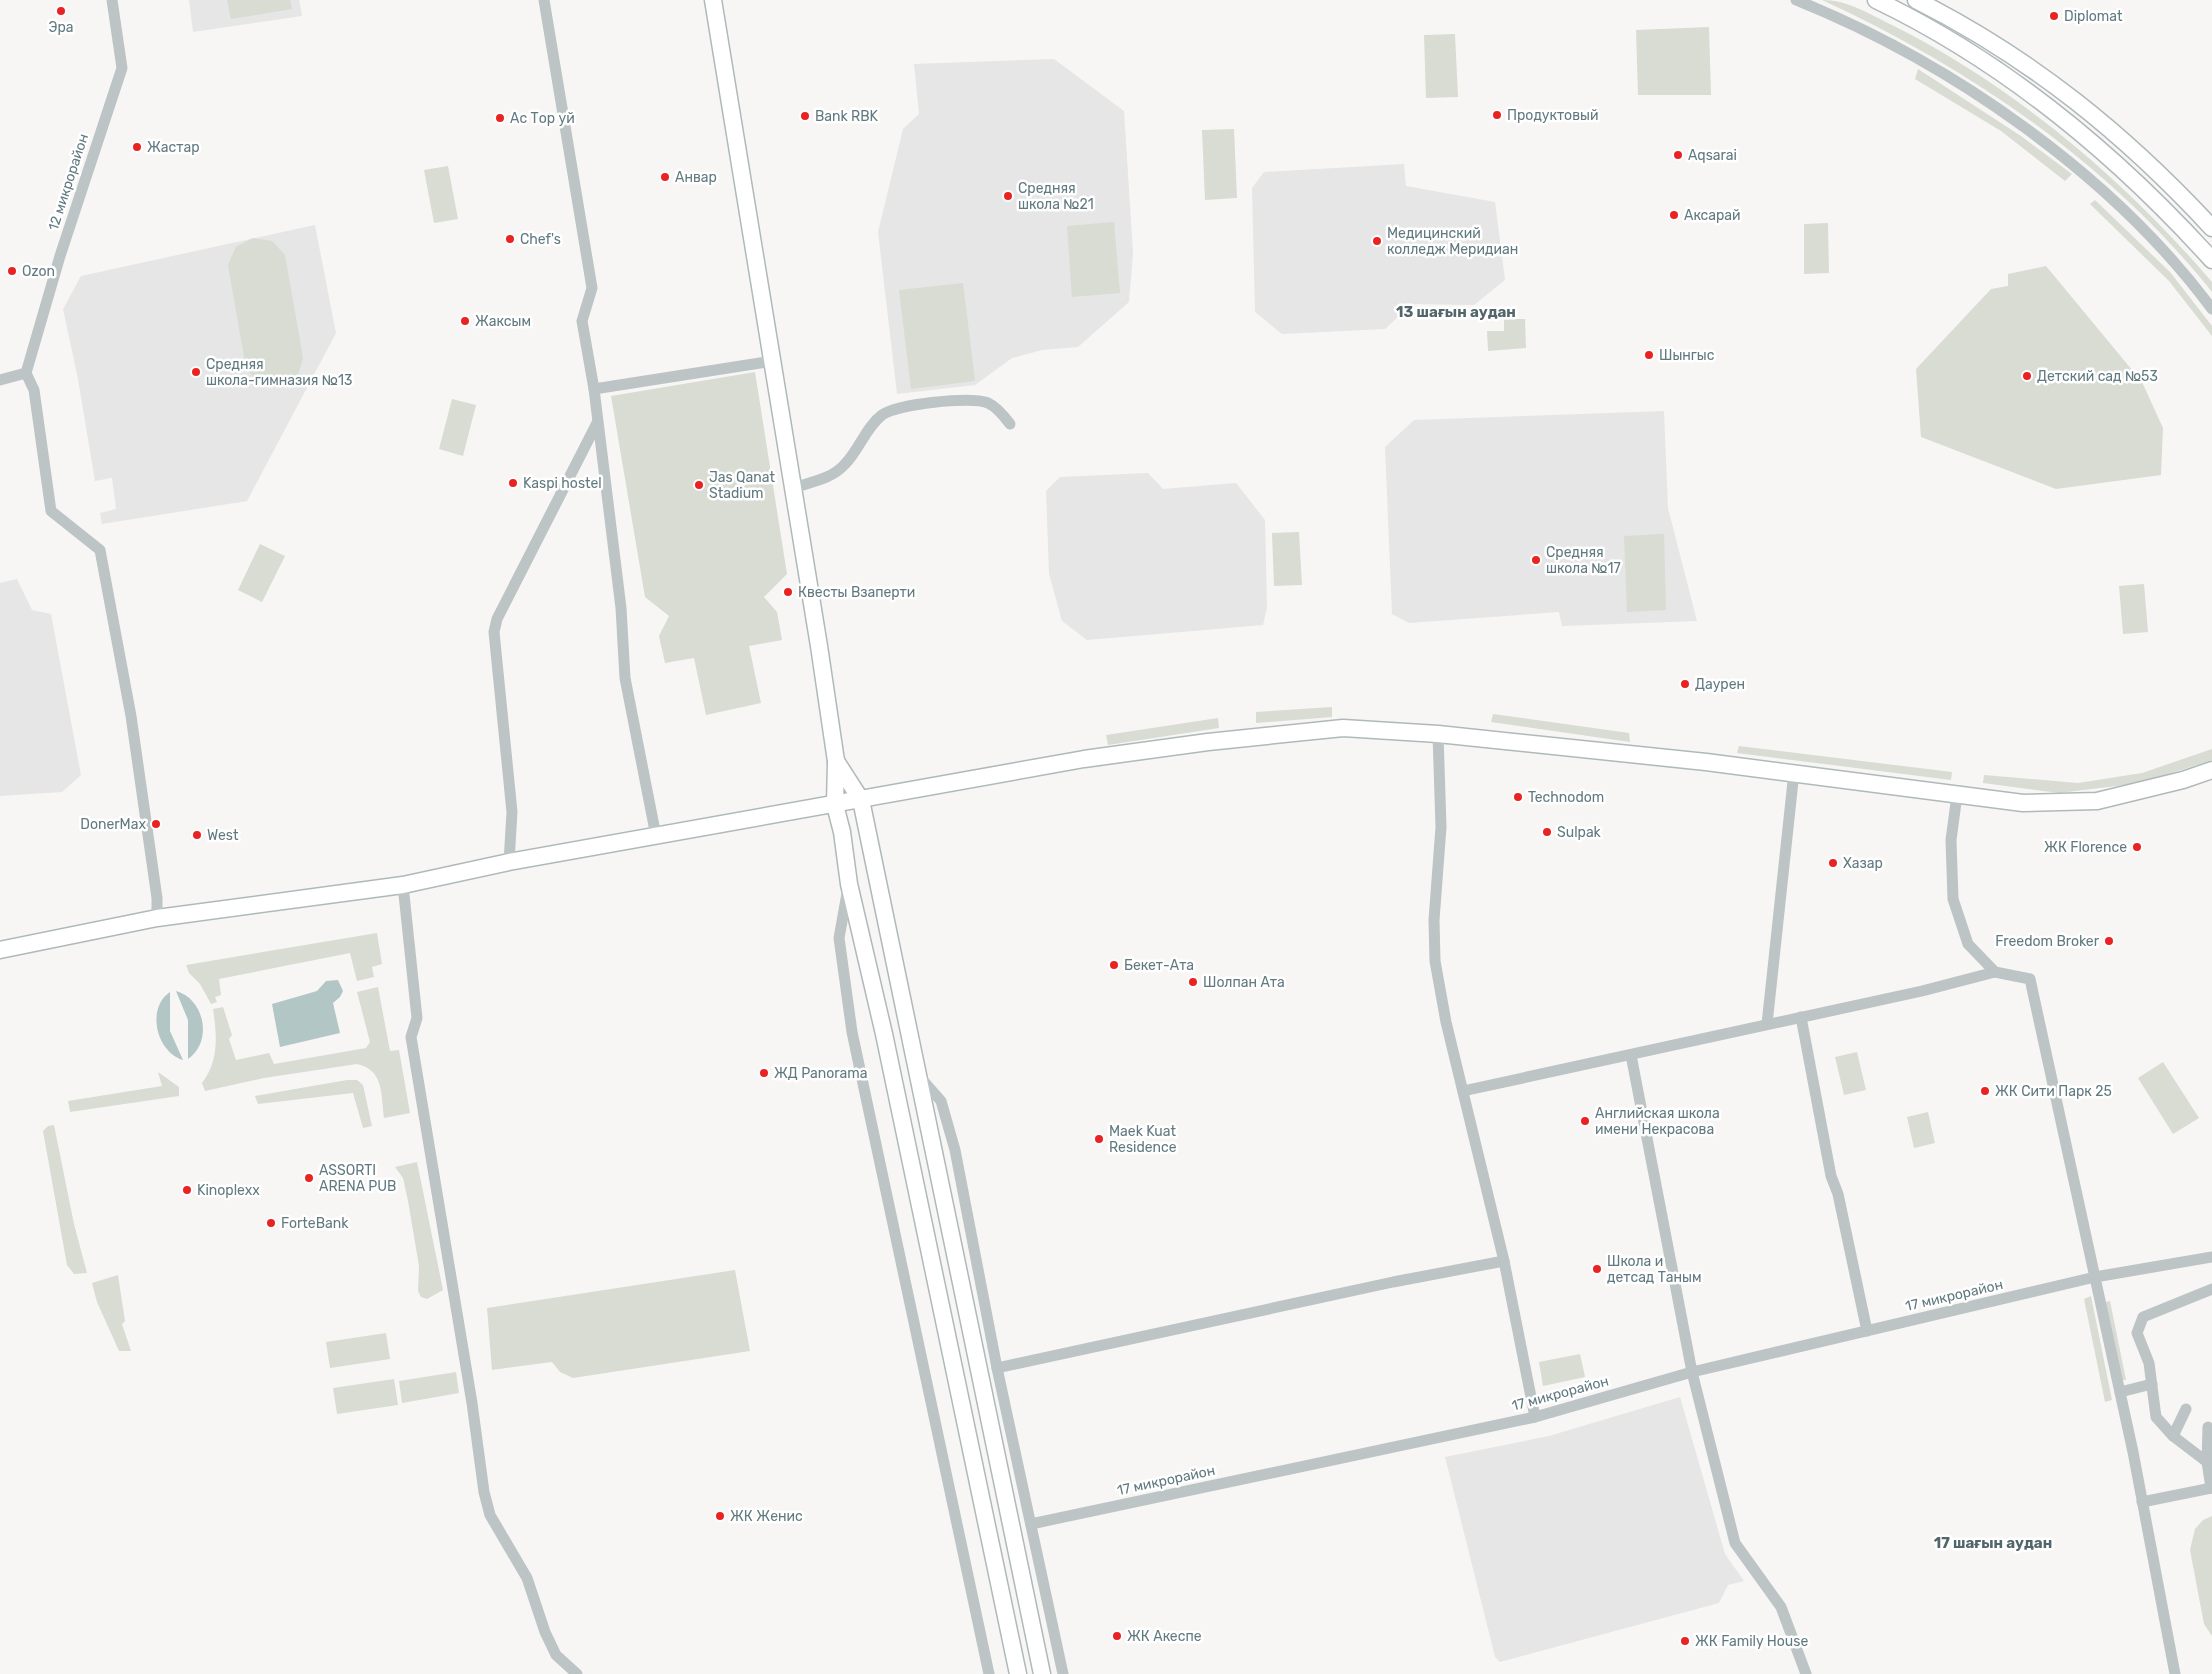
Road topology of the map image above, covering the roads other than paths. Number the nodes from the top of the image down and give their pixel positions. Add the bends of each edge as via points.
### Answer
1 (112, 0) edge
2 (544, 0) edge
3 (713, 0) edge
4 (1796, 0) edge
5 (1876, 0) edge
6 (1916, 0) edge
7 (2212, 228) edge
8 (2212, 260) edge
9 (2212, 308) edge
10 (773, 361) junction
11 (26, 373) junction
12 (0, 380) edge
13 (594, 389) junction
14 (597, 422) junction
15 (1010, 424) dead end
16 (793, 488) junction
17 (1438, 734) junction
18 (836, 762) junction
19 (2212, 770) edge
20 (1794, 772) junction
21 (1957, 795) junction
22 (862, 800) junction
23 (835, 805) junction
24 (656, 836) junction
25 (510, 862) junction
26 (849, 884) junction
27 (402, 885) junction
28 (156, 918) junction
29 (0, 950) edge
30 (1995, 972) junction
31 (1801, 1018) junction
32 (1767, 1024) junction
33 (1631, 1055) junction
34 (916, 1073) junction
35 (1463, 1092) junction
36 (2212, 1258) edge
37 (1504, 1261) junction
38 (2095, 1277) junction
39 (2212, 1290) edge
40 (1867, 1331) junction
41 (997, 1368) junction
42 (1692, 1372) junction
43 (2152, 1384) junction
44 (2120, 1392) junction
45 (2186, 1409) dead end
46 (1535, 1417) junction
47 (2208, 1427) dead end
48 (2173, 1436) junction
49 (2206, 1462) junction
50 (2212, 1488) edge
51 (2142, 1502) junction
52 (1031, 1524) junction
53 (1028, 1605) junction
54 (1004, 1610) junction
55 (577, 1674) edge
56 (989, 1674) edge
57 (1018, 1674) edge
58 (1042, 1674) edge
59 (1063, 1674) edge
60 (1806, 1674) edge
61 (2176, 1674) edge

1 - 11 street, 12 микрорайон via 122,68 60,256
2 - 13 street via 592,288 582,321
3 - 10 main road
4 - 9 street via 1843,19 1980,96 2066,160 2126,212 2195,285
5 - 8 main road via 1924,23 2002,72 2079,131 2178,222
6 - 7 main road via 2014,56 2094,114 2165,177
10 - 13 street
10 - 16 main road
11 - 12 street
11 - 28 street via 34,390 51,511 100,550 131,720 157,898
13 - 14 street
14 - 24 street via 621,608 624,678
14 - 25 street via 497,619 494,632 512,804
15 - 16 street via 988,403 963,399 895,410 882,415 837,472
16 - 18 main road
17 - 20 main road
17 - 22 main road via 1343,728 1208,742 1084,759
17 - 35 street via 1441,827 1434,920 1435,961
18 - 22 main road
18 - 23 main road
19 - 21 main road via 2097,801 2023,803
20 - 21 main road
20 - 32 street
21 - 30 street via 1951,840 1954,899 1968,944
22 - 23 main road
22 - 34 main road
23 - 24 main road
23 - 26 main road
24 - 25 main road
25 - 27 main road
26 - 54 main road via 886,1043
26 - 56 street via 839,938 852,1032
27 - 28 main road
27 - 55 street via 417,1018 411,1037 484,1492 490,1515 526,1578 556,1655
28 - 29 main road
30 - 31 street via 1922,992
30 - 38 street via 2030,979
31 - 32 street
31 - 40 street via 1831,1176 1838,1194
32 - 33 street
33 - 35 street
33 - 42 street
34 - 41 street via 941,1101 955,1150
34 - 53 main road
35 - 37 street
36 - 38 street, 17 микрорайон
37 - 41 street
37 - 46 street
38 - 40 street, 17 микрорайон
38 - 44 street
39 - 43 street via 2143,1317 2137,1333 2150,1363
40 - 42 street, 17 микрорайон
41 - 52 street
42 - 46 street, 17 микрорайон
42 - 60 street via 1735,1543 1781,1607
43 - 44 street
43 - 48 street via 2156,1417
44 - 51 street
45 - 48 street
46 - 52 street, 17 микрорайон
47 - 49 street
48 - 49 street
49 - 50 street
50 - 51 street
51 - 61 street
52 - 59 street
53 - 54 main road
53 - 58 main road
54 - 57 main road

